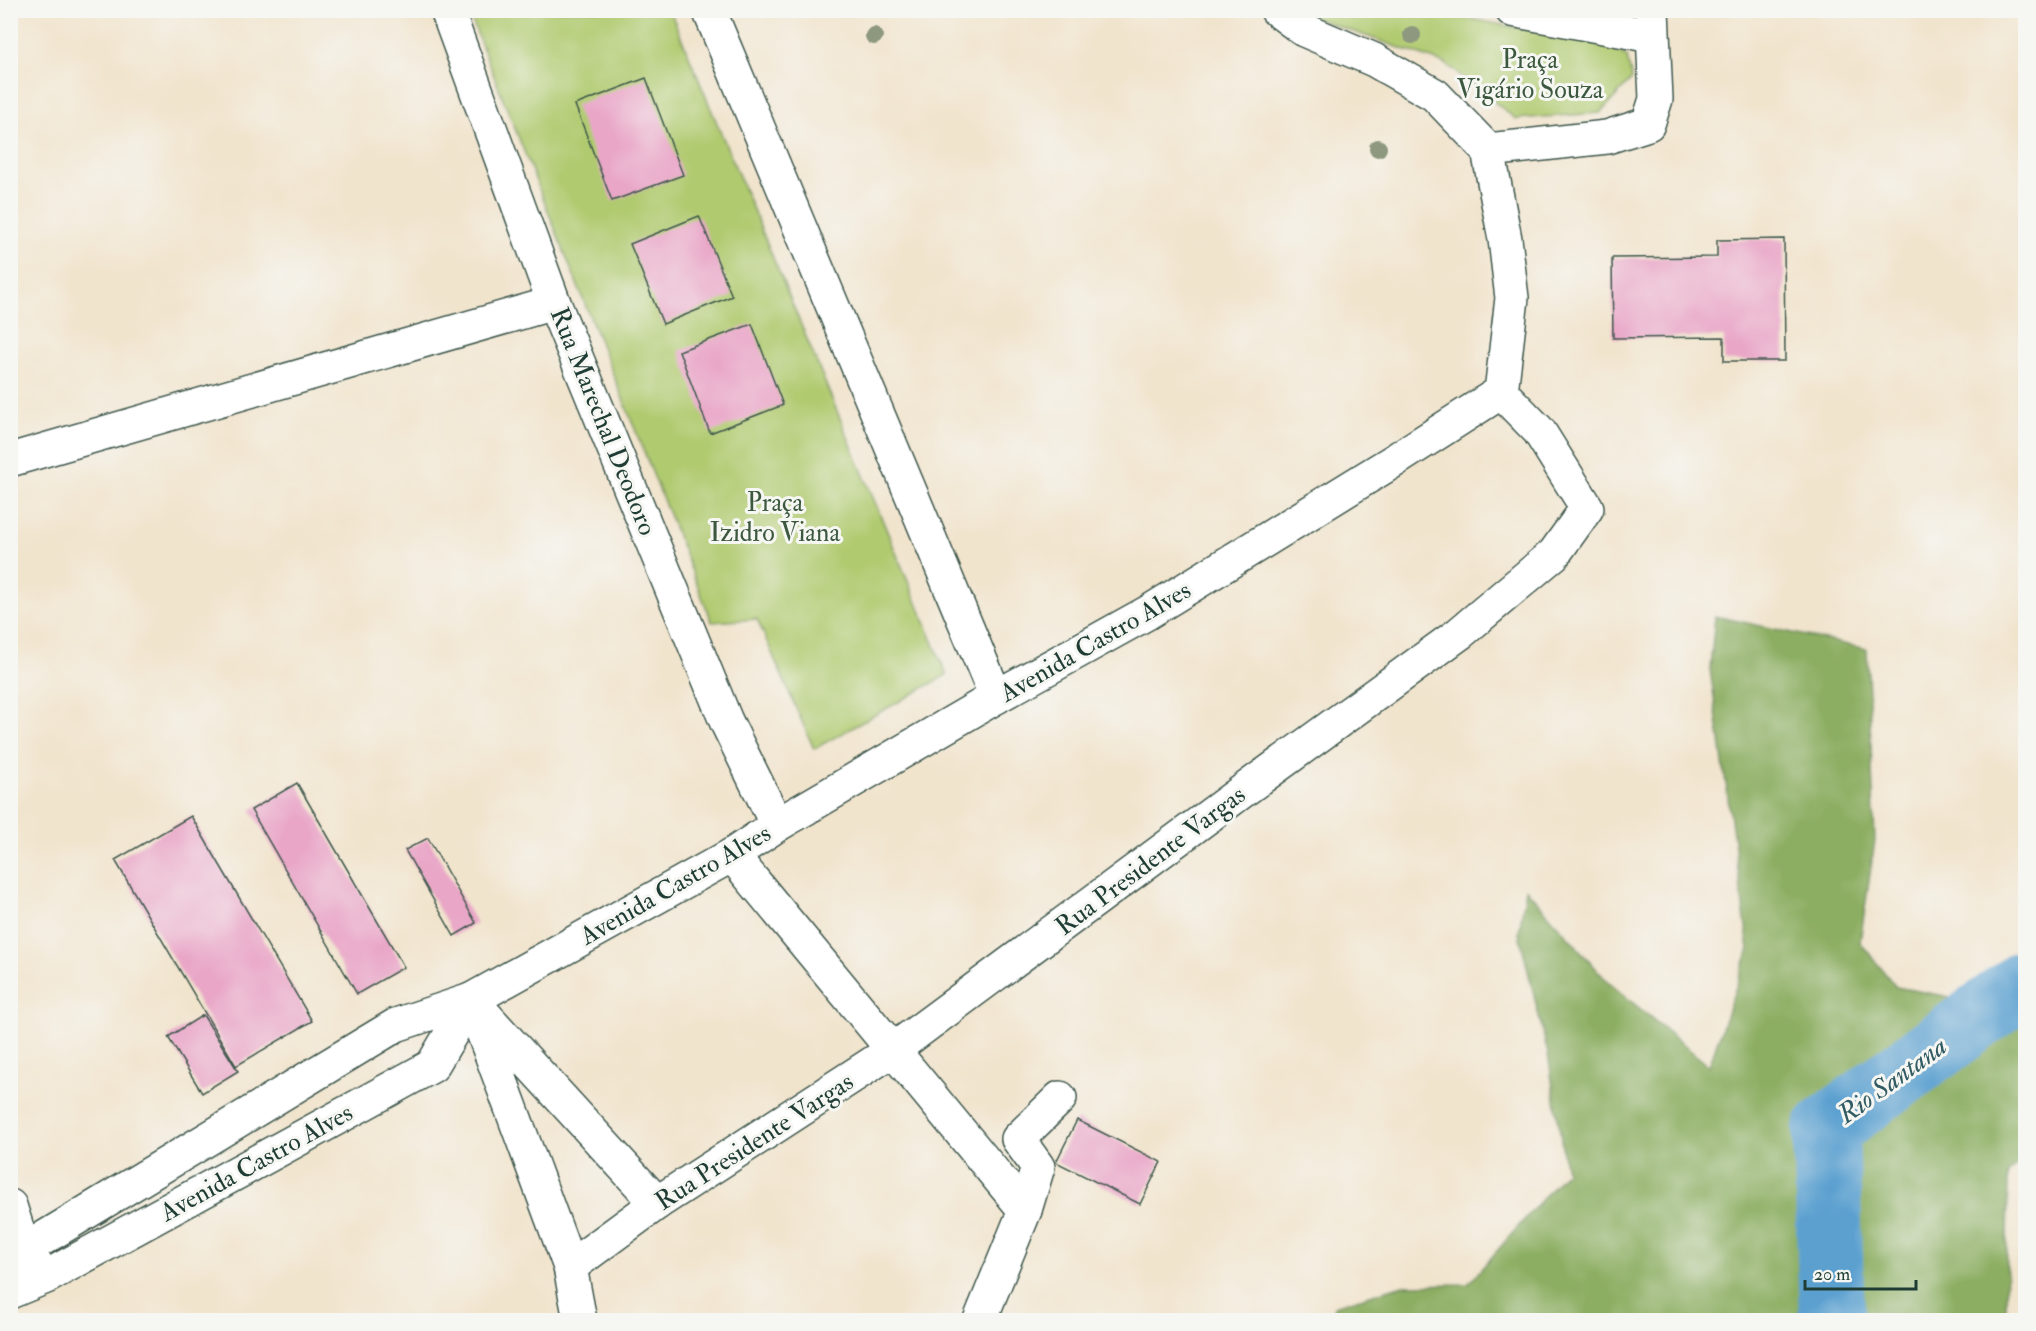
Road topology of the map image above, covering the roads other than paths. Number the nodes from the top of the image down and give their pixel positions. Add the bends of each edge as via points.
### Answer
1 (447, 10) edge
2 (709, 10) edge
3 (1277, 10) edge
4 (1512, 10) edge
5 (1652, 23) edge
6 (1488, 150) junction
7 (554, 303) junction
8 (1501, 392) junction
9 (10, 460) edge
10 (996, 697) junction
11 (777, 825) junction
12 (732, 855) junction
13 (471, 1000) junction
14 (893, 1050) junction
15 (1060, 1098) dead end
16 (657, 1203) junction
17 (10, 1206) edge
18 (1025, 1210) junction
19 (17, 1258) edge
20 (570, 1267) junction
21 (46, 1277) junction
22 (10, 1292) edge
23 (580, 1320) edge
24 (980, 1320) edge

1 - 7 street, Rua Marechal Deodoro
2 - 10 street
3 - 6 street via 1304,30 1374,60 1435,95
4 - 5 street
5 - 6 street via 1656,99 1648,124 1608,137
6 - 8 street via 1512,298
7 - 9 street
7 - 11 street, Rua Marechal Deodoro via 726,721
8 - 10 street, Avenida Castro Alves via 1147,614
8 - 14 street, Rua Presidente Vargas via 1539,431 1587,508 1554,554 1460,633
10 - 11 street, Avenida Castro Alves
11 - 12 street, Avenida Castro Alves
12 - 13 street, Avenida Castro Alves
12 - 14 street
13 - 16 street
13 - 19 street, Avenida Castro Alves via 396,1025
13 - 20 street
13 - 21 street, Avenida Castro Alves via 432,1066
14 - 16 street, Rua Presidente Vargas
14 - 18 street
15 - 18 street via 1018,1139 1038,1167
16 - 20 street, Rua Presidente Vargas
17 - 19 street
18 - 24 street
19 - 21 street
20 - 23 street
21 - 22 street, Avenida Castro Alves

